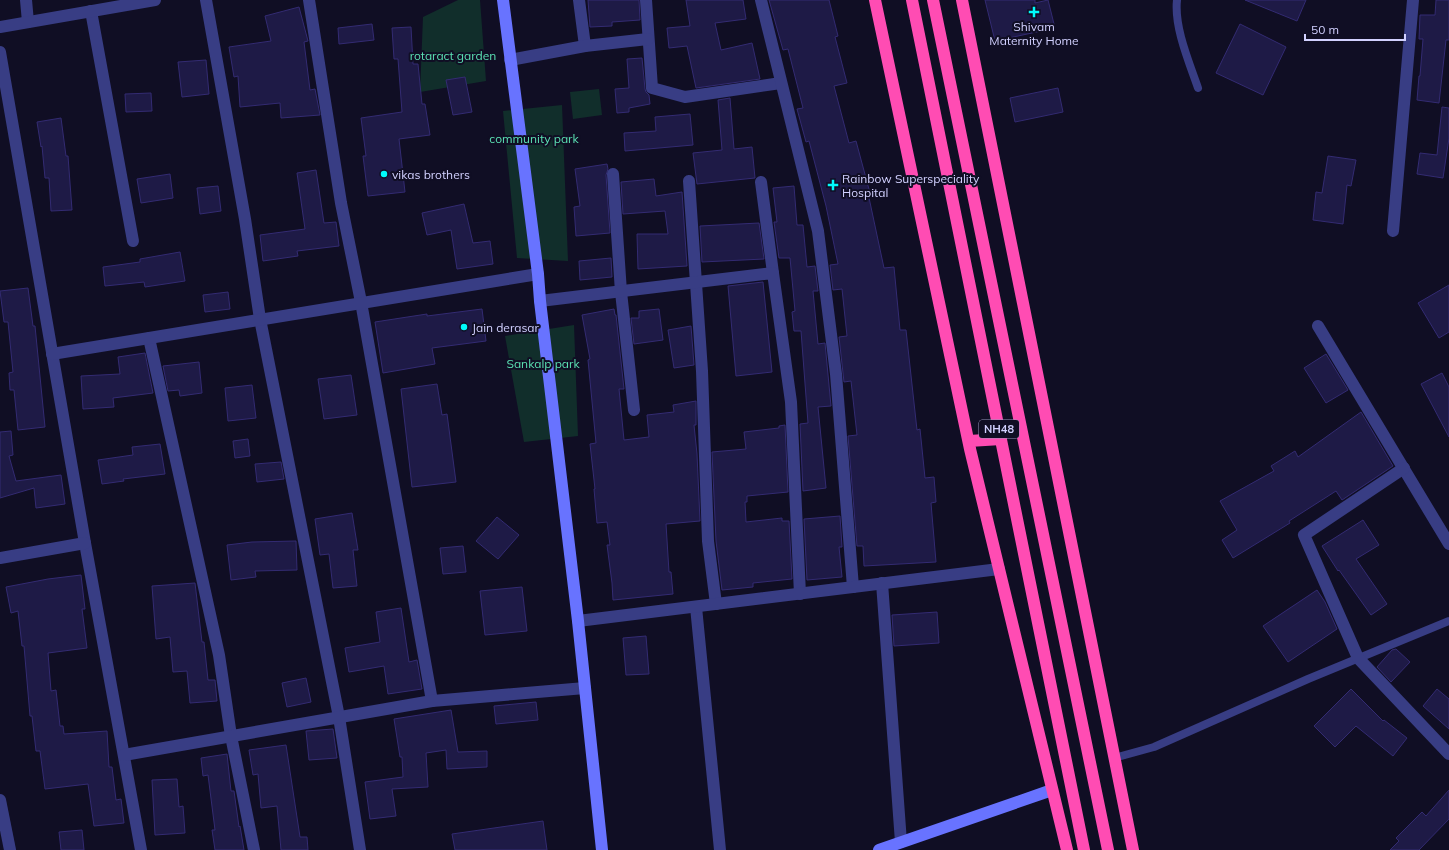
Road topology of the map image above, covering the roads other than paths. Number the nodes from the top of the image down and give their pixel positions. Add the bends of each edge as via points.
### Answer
1 (26, 0) edge
2 (155, 0) edge
3 (206, 0) edge
4 (309, 0) edge
5 (503, 0) edge
6 (579, 0) edge
7 (646, 0) edge
8 (760, 0) edge
9 (875, 0) edge
10 (962, 0) edge
11 (1177, 0) edge
12 (1413, 0) edge
13 (913, 4) edge
14 (934, 5) edge
15 (91, 11) junction
16 (28, 22) junction
17 (0, 27) edge
18 (648, 39) junction
19 (585, 46) junction
20 (0, 52) edge
21 (510, 60) junction
22 (781, 83) junction
23 (1198, 88) dead end
24 (613, 174) dead end
25 (689, 181) dead end
26 (760, 182) dead end
27 (1392, 231) dead end
28 (133, 241) dead end
29 (538, 274) junction
30 (773, 274) junction
31 (696, 283) junction
32 (621, 292) junction
33 (540, 301) junction
34 (361, 302) junction
35 (260, 319) junction
36 (1318, 326) dead end
37 (149, 338) junction
38 (52, 354) junction
39 (634, 410) dead end
40 (1001, 439) junction
41 (969, 441) junction
42 (1404, 468) junction
43 (85, 543) junction
44 (1449, 544) edge
45 (0, 558) edge
46 (999, 569) junction
47 (882, 583) junction
48 (853, 587) junction
49 (800, 594) junction
50 (716, 604) junction
51 (696, 607) junction
52 (578, 621) junction
53 (1449, 621) edge
54 (1358, 658) junction
55 (585, 688) junction
56 (432, 701) junction
57 (339, 717) junction
58 (231, 736) junction
59 (1449, 754) edge
60 (124, 755) junction
61 (1114, 758) junction
62 (1052, 790) junction
63 (0, 804) edge
64 (902, 842) junction
65 (10, 850) edge
66 (142, 850) edge
67 (254, 850) edge
68 (360, 850) edge
69 (602, 850) edge
70 (720, 850) edge
71 (879, 850) edge
72 (1067, 850) edge
73 (1084, 850) edge
74 (1108, 850) edge
75 (1132, 850) edge

1 - 16 street
2 - 15 street
3 - 35 street
4 - 34 street via 341,203
5 - 21 main road
6 - 19 street
7 - 18 street
8 - 22 street
9 - 41 highway
10 - 61 highway
11 - 23 lane via 1180,31
12 - 27 street
13 - 40 highway, NH48
14 - 74 highway, NH48
15 - 16 street
15 - 28 street
16 - 17 street
18 - 19 street
18 - 22 street via 652,88 685,97
19 - 21 street
20 - 38 street
21 - 29 main road
22 - 48 street via 818,231 836,374
24 - 32 street
25 - 31 street
26 - 30 street
29 - 33 main road
29 - 34 street
30 - 31 street
30 - 49 street via 791,402
31 - 32 street
31 - 50 street via 708,541
32 - 33 street
32 - 39 street
33 - 52 main road
34 - 35 street
34 - 56 street
35 - 37 street
35 - 57 street
36 - 42 street
37 - 38 street
37 - 58 street via 219,655
38 - 43 street
40 - 41 highway
40 - 73 highway, NH48
41 - 46 highway
42 - 44 street
42 - 54 street via 1304,535
43 - 45 street
43 - 60 street
46 - 47 street
46 - 62 highway
47 - 48 street
47 - 64 street
48 - 49 street
49 - 50 street
50 - 51 street
51 - 52 street
51 - 70 street
52 - 55 main road
53 - 54 lane
54 - 59 street
54 - 61 lane via 1154,747
55 - 56 street
55 - 69 main road
56 - 57 street
57 - 58 street
57 - 68 street
58 - 60 street
58 - 67 street
60 - 66 street
61 - 75 highway
62 - 64 main road
62 - 72 highway
63 - 65 street
64 - 71 main road

